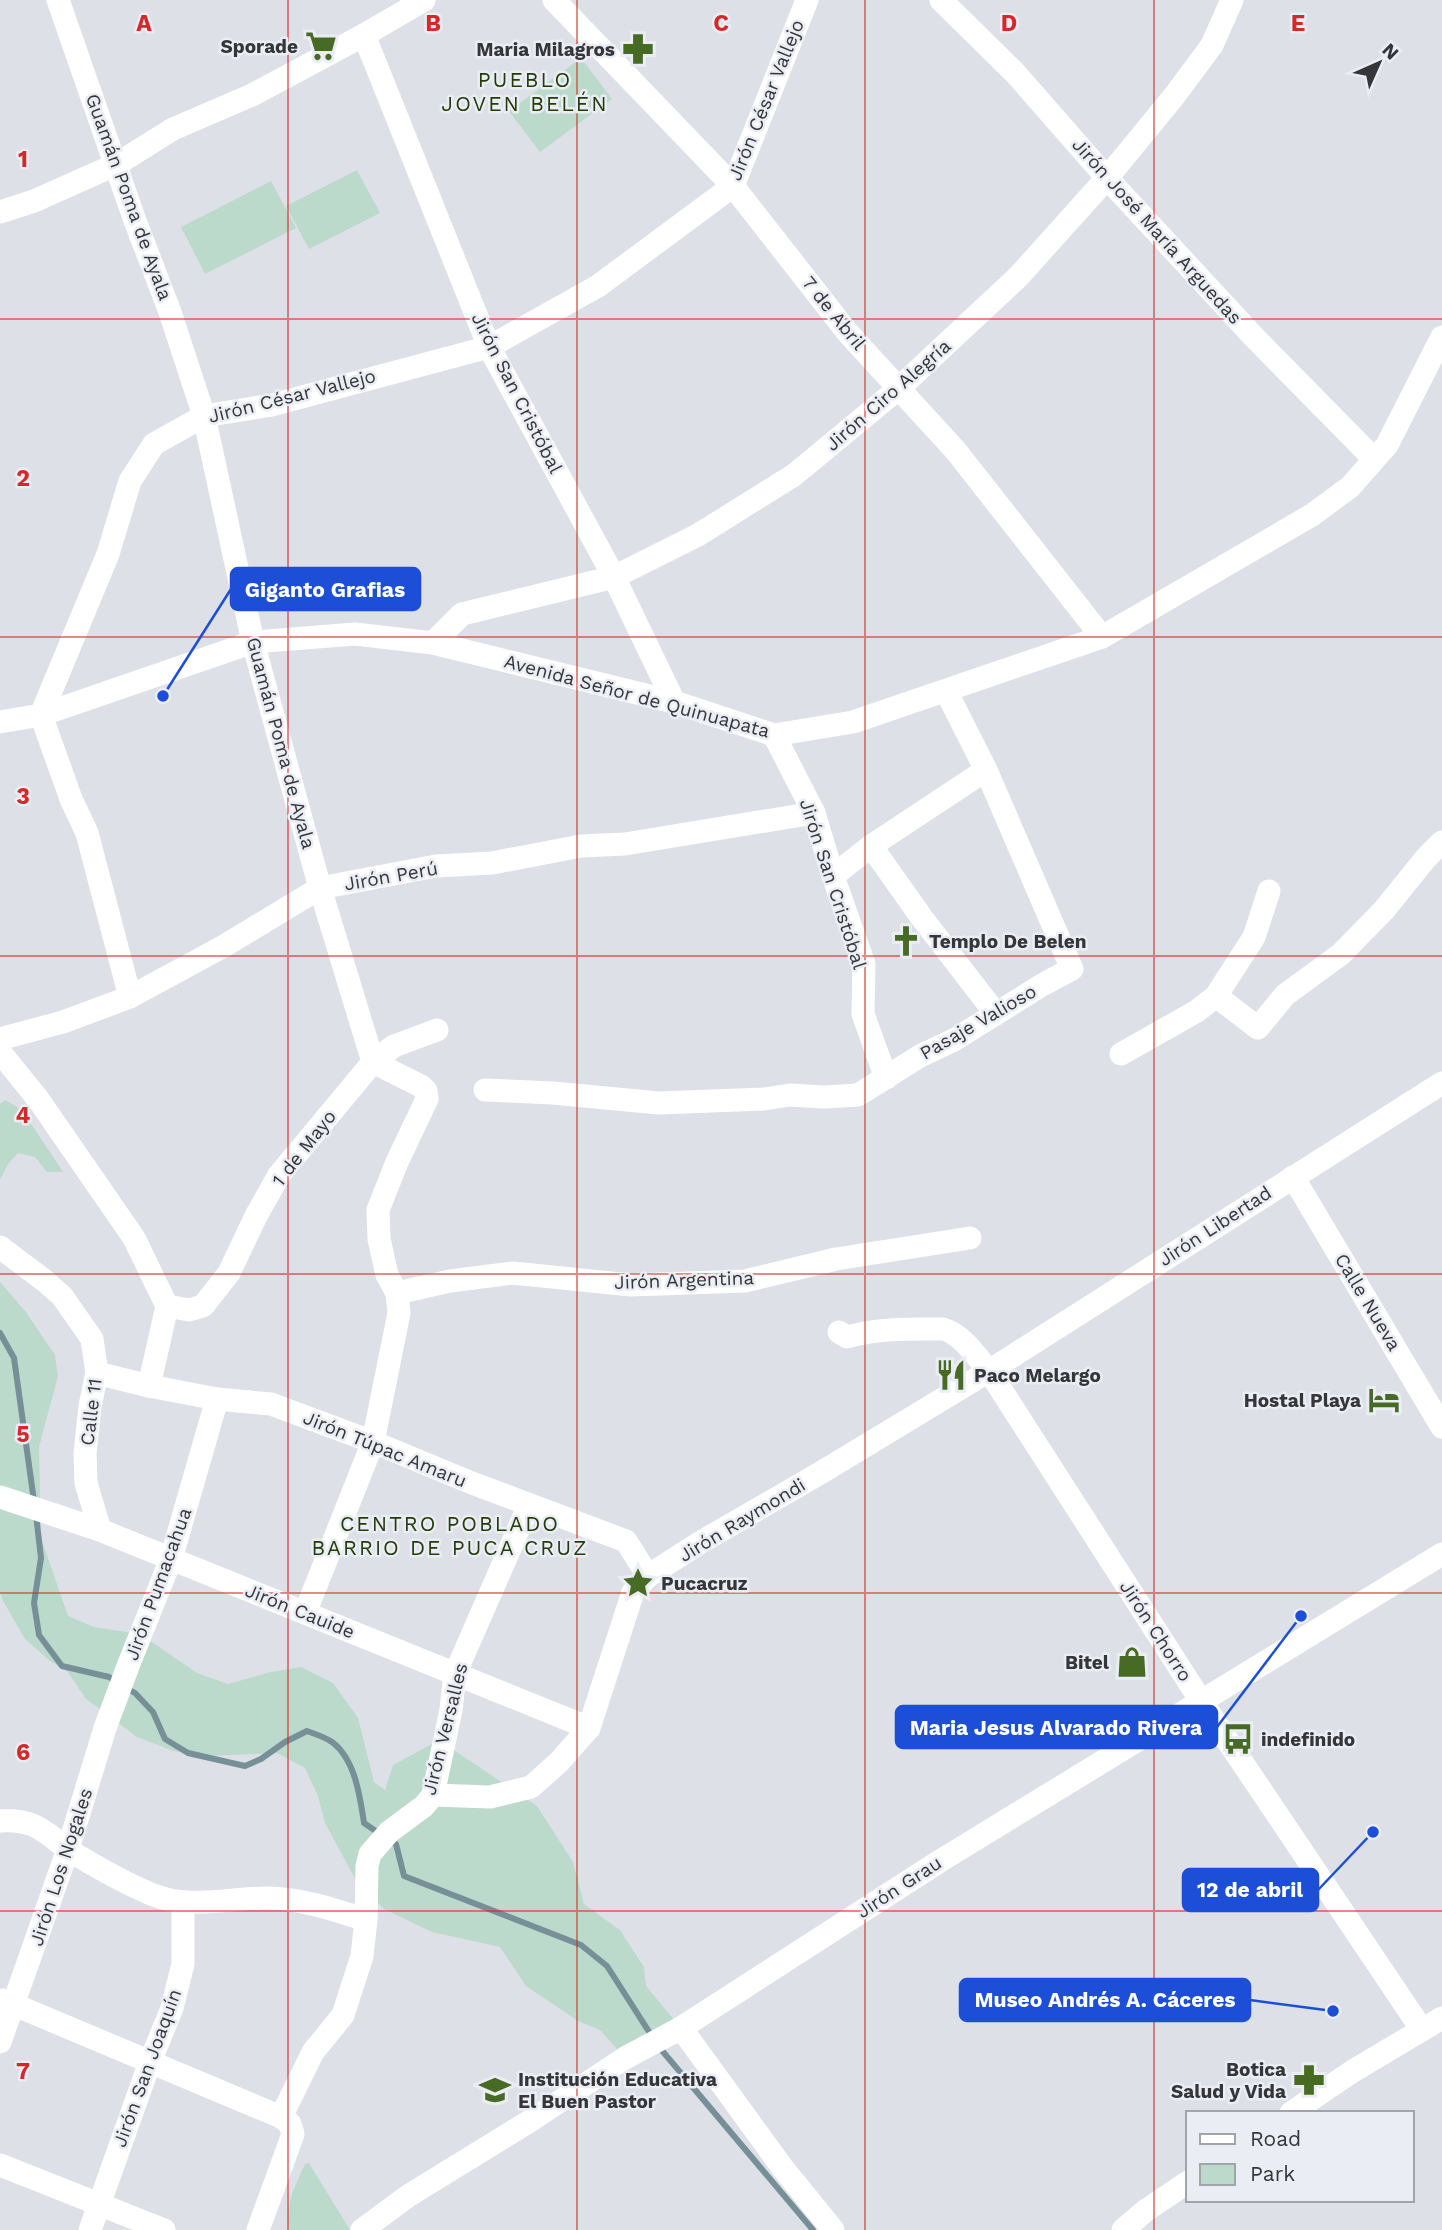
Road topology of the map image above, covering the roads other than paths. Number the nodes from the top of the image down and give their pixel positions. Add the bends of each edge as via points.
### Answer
1 (58, 0) edge
2 (424, 0) edge
3 (554, 0) edge
4 (807, 0) edge
5 (941, 0) edge
6 (1232, 0) edge
7 (364, 35) junction
8 (117, 164) junction
9 (1107, 178) junction
10 (733, 186) junction
11 (0, 212) edge
12 (1442, 337) edge
13 (489, 346) junction
14 (898, 389) junction
15 (204, 416) junction
16 (1374, 459) junction
17 (614, 576) junction
18 (1102, 637) junction
19 (253, 642) junction
20 (433, 643) junction
21 (946, 691) junction
22 (674, 702) junction
23 (41, 715) junction
24 (0, 722) edge
25 (774, 735) junction
26 (986, 770) junction
27 (814, 813) junction
28 (1442, 842) edge
29 (872, 846) junction
30 (833, 876) junction
31 (320, 888) junction
32 (1269, 891) dead end
33 (1216, 996) junction
34 (130, 997) junction
35 (996, 1014) junction
36 (438, 1030) dead end
37 (0, 1039) edge
38 (0, 1052) edge
39 (1121, 1054) dead end
40 (373, 1062) junction
41 (886, 1078) junction
42 (1442, 1083) edge
43 (485, 1090) dead end
44 (1293, 1177) junction
45 (970, 1238) dead end
46 (0, 1247) edge
47 (397, 1293) junction
48 (167, 1306) junction
49 (839, 1332) dead end
50 (989, 1371) junction
51 (97, 1373) junction
52 (149, 1386) junction
53 (217, 1399) junction
54 (1442, 1427) edge
55 (373, 1442) junction
56 (5, 1499) edge
57 (529, 1506) junction
58 (90, 1527) junction
59 (1442, 1554) edge
60 (171, 1559) junction
61 (649, 1576) junction
62 (305, 1613) junction
63 (456, 1674) junction
64 (1201, 1701) junction
65 (105, 1728) joint
66 (589, 1728) junction
67 (428, 1801) junction
68 (0, 1821) edge
69 (68, 1849) junction
70 (183, 1903) junction
71 (366, 1920) junction
72 (7, 2002) edge
73 (1442, 2018) edge
74 (681, 2028) junction
75 (1422, 2030) junction
76 (0, 2042) edge
77 (150, 2062) junction
78 (1294, 2111) edge
79 (286, 2121) junction
80 (0, 2165) edge
81 (1186, 2183) edge
82 (98, 2205) junction
83 (90, 2230) edge
84 (163, 2230) edge
85 (258, 2230) edge
86 (362, 2230) edge
87 (833, 2230) edge
88 (1124, 2230) edge

1 - 8 street, Guamán Poma de Ayala
2 - 7 street
3 - 10 street, 7 de Abril
4 - 10 street, Jirón César Vallejo
5 - 9 street, Jirón José María Arguedas via 1016,74
6 - 9 street, Jirón Ciro Alegría via 1212,44
7 - 8 street via 252,95 173,129
7 - 13 street, Jirón San Cristóbal
8 - 11 street
8 - 15 street, Guamán Poma de Ayala
9 - 14 street, Jirón Ciro Alegría via 1018,277
9 - 16 street, Jirón José María Arguedas
10 - 13 street, Jirón César Vallejo via 598,286
10 - 14 street, 7 de Abril
12 - 16 street, Avenida Señor de Quinuapata via 1387,445
13 - 15 street, Jirón César Vallejo via 272,405
13 - 17 street, Jirón San Cristóbal
14 - 17 street, Jirón Ciro Alegría via 793,475 698,535
14 - 18 street, 7 de Abril via 956,451
15 - 19 street, Guamán Poma de Ayala
15 - 23 street, Jirón César Vallejo via 154,444 130,481 108,554
16 - 18 street, Avenida Señor de Quinuapata via 1350,487 1312,515
17 - 20 street, Jirón Ciro Alegría via 462,614
17 - 22 street, Jirón San Cristóbal
18 - 21 street, Avenida Señor de Quinuapata
19 - 20 street, Avenida Señor de Quinuapata via 355,634
19 - 23 street, Avenida Señor de Quinuapata
19 - 31 street, Guamán Poma de Ayala
20 - 22 street, Avenida Señor de Quinuapata
21 - 25 street, Avenida Señor de Quinuapata via 853,722
21 - 26 street
22 - 25 street, Avenida Señor de Quinuapata
23 - 24 street, Avenida Señor de Quinuapata
23 - 34 street via 87,833
25 - 27 street, Jirón San Cristóbal
26 - 29 street
26 - 35 street, Pasaje Valioso via 1072,969
27 - 30 street, Jirón San Cristóbal
27 - 31 street, Jirón Perú via 492,863 436,866
28 - 33 street via 1341,954 1285,995 1258,1028
29 - 30 street
29 - 35 street
30 - 41 street, Jirón San Cristóbal via 864,964 863,1014
31 - 34 street, Jirón Perú
31 - 40 street, Guamán Poma de Ayala
32 - 33 street via 1254,937
33 - 39 street via 1197,1012
34 - 37 street, Jirón Perú
35 - 41 street, Pasaje Valioso
36 - 40 street, 1 de Mayo via 394,1046
38 - 48 street via 134,1238
40 - 47 street via 421,1086 427,1099 378,1210 387,1275
40 - 48 street, 1 de Mayo via 279,1175 229,1273 203,1306 189,1310
41 - 43 street via 858,1096 693,1102
42 - 44 street, Jirón Libertad
44 - 50 street, Jirón Libertad
44 - 54 street, Calle Nueva
45 - 47 street, Jirón Argentina via 836,1259 745,1281 631,1286 513,1273
46 - 51 street, Calle 11 via 62,1296 92,1339
47 - 55 street via 398,1324
48 - 52 street
49 - 50 street, Jirón Chorro via 847,1337 887,1329 950,1331
50 - 61 street, Jirón Raymondi
50 - 64 street, Jirón Chorro
51 - 52 street, Jirón Túpac Amaru
51 - 58 street, Calle 11 via 85,1453
52 - 53 street, Jirón Túpac Amaru
53 - 55 street, Jirón Túpac Amaru via 271,1404
53 - 60 street, Jirón Pumacahua
55 - 57 street, Jirón Túpac Amaru
55 - 62 street
56 - 58 street, Jirón Cauide
57 - 61 street, Jirón Túpac Amaru via 626,1541
57 - 63 street, Jirón Versalles
58 - 60 street, Jirón Cauide
59 - 64 street, Jirón Grau
60 - 62 street, Jirón Cauide
60 - 65 street, Jirón Pumacahua
61 - 66 street, Jirón Raymondi via 633,1592
62 - 63 street, Jirón Cauide
63 - 66 street, Jirón Cauide
63 - 67 street, Jirón Versalles
64 - 74 street, Jirón Grau
64 - 75 street, Jirón Chorro
65 - 69 street, Jirón Los Nogales
66 - 67 street, Jirón Raymondi via 531,1787 490,1797
67 - 71 street, Jirón Versalles via 374,1849 367,1866
68 - 69 street via 17,1820 46,1831
69 - 70 street via 153,1895
69 - 72 street, Jirón Los Nogales
70 - 71 street via 270,1898
70 - 77 street, Jirón San Joaquín via 183,1964 172,2008
71 - 79 street, Jirón Versalles via 362,1956 343,2015 313,2052
72 - 76 street, Jirón Los Nogales
72 - 77 street
73 - 75 street
74 - 86 street, Jirón Grau via 625,2058
74 - 87 street
75 - 78 street
77 - 79 street
77 - 82 street, Jirón San Joaquín
79 - 85 street, Jirón Versalles via 293,2134
80 - 82 street
81 - 88 street
82 - 83 street, Jirón San Joaquín
82 - 84 street

